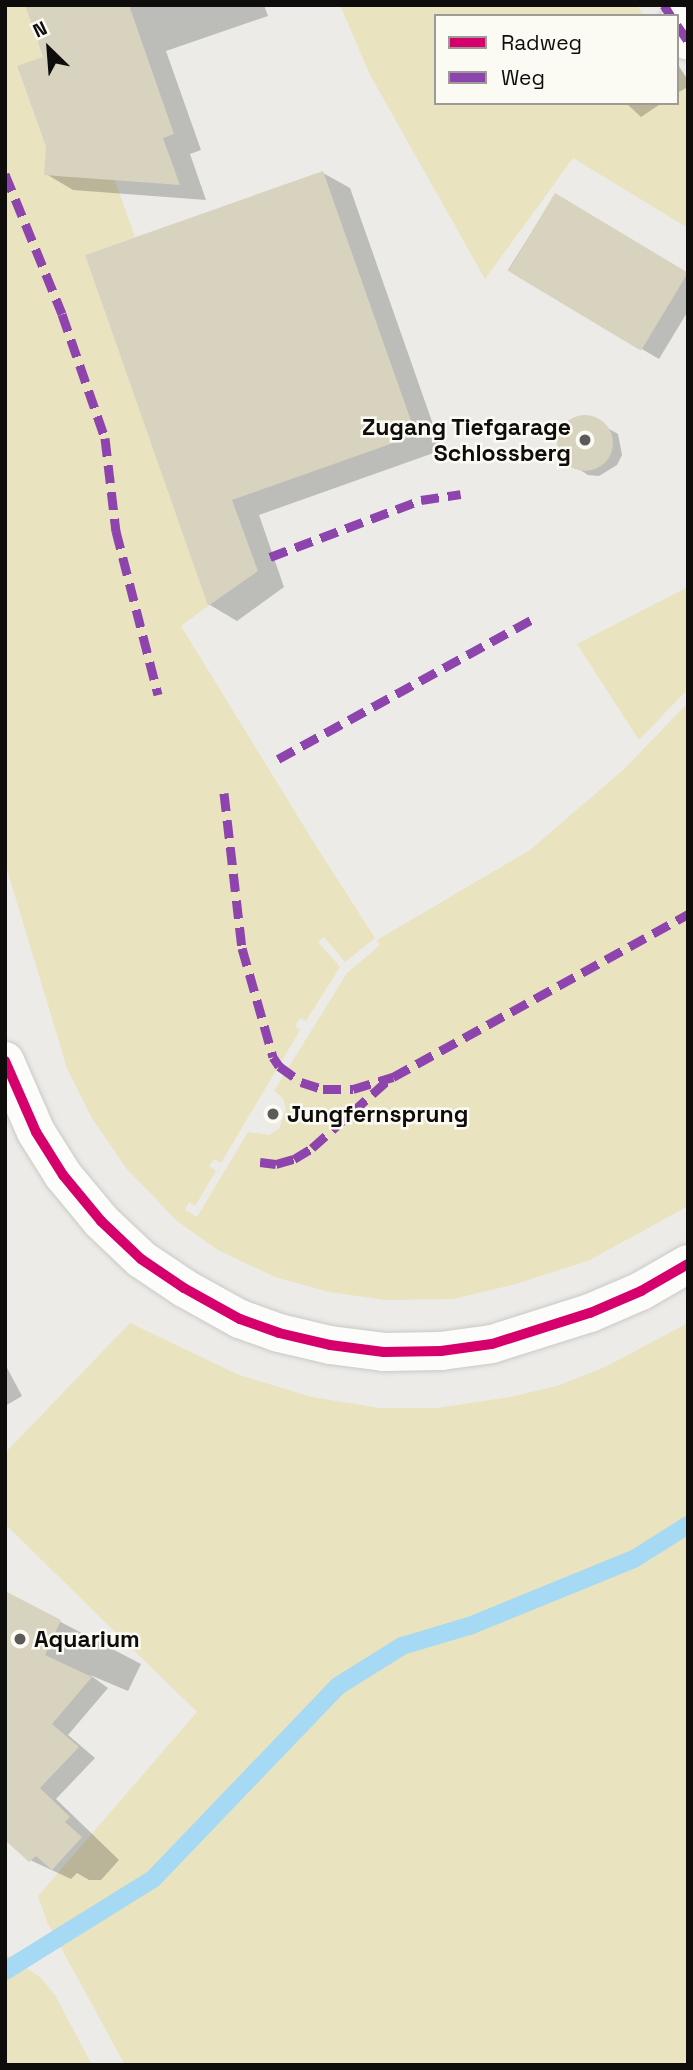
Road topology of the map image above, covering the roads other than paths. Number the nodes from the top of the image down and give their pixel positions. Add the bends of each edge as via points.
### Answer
1 (5, 1061) edge
2 (688, 1264) edge

1 - 2 main road via 36,1132 63,1175 101,1221 141,1259 184,1288 240,1319 279,1333 384,1352 492,1344 590,1314

